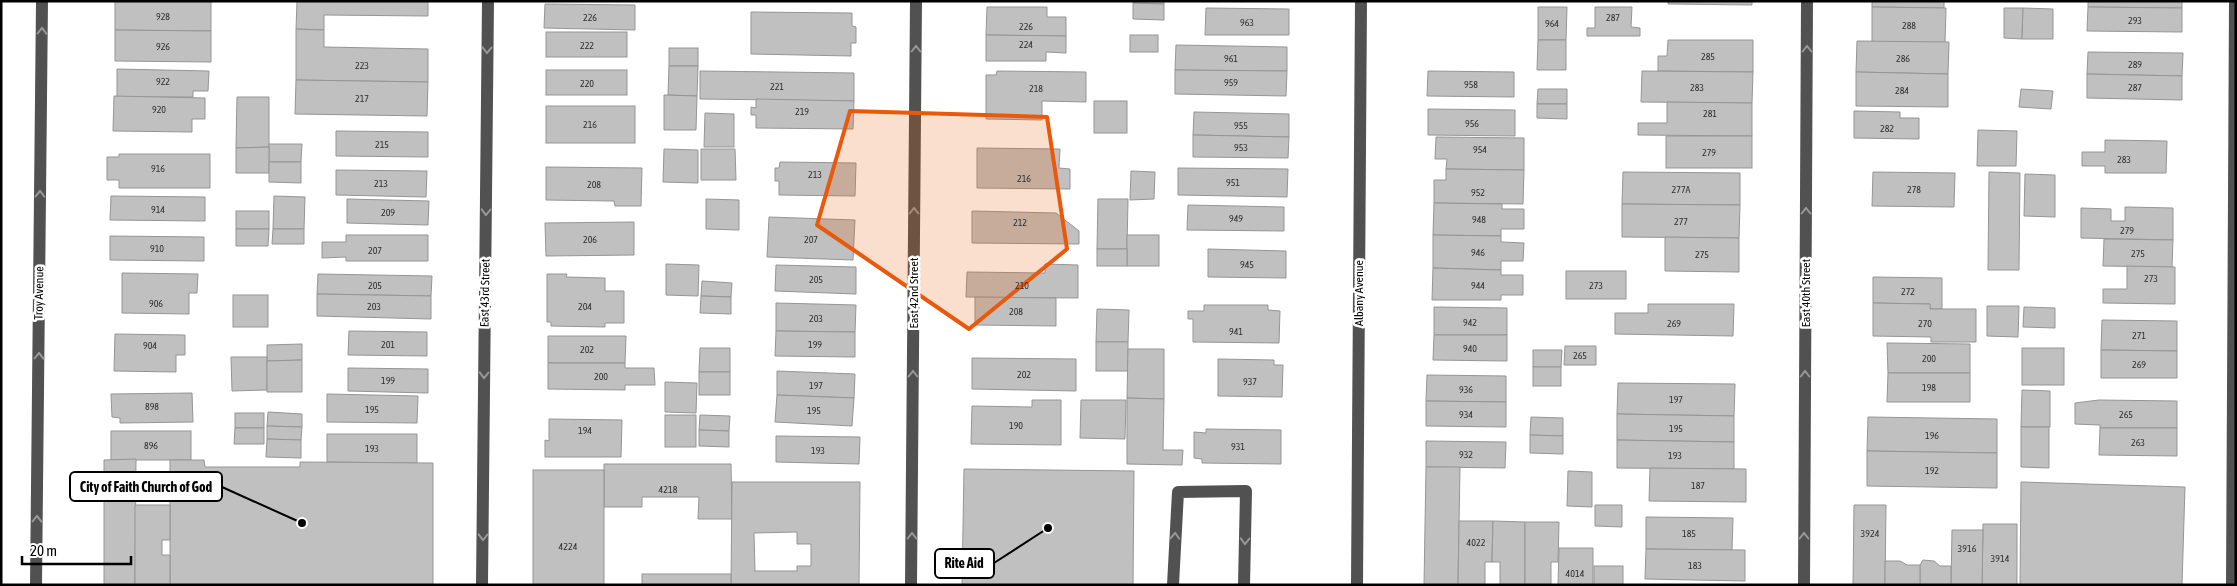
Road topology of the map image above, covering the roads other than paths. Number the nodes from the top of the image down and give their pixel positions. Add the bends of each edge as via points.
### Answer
1 (42, 1) edge
2 (488, 1) edge
3 (916, 1) edge
4 (1361, 1) edge
5 (1807, 1) edge
6 (2235, 1) edge
7 (2234, 485) edge
8 (36, 585) edge
9 (482, 585) edge
10 (911, 585) edge
11 (1173, 585) edge
12 (1244, 585) edge
13 (1357, 585) edge
14 (1804, 585) edge
15 (2232, 585) edge

8 -> 1 street, Troy Avenue
2 -> 9 street, East 43rd Street
10 -> 3 street, East 42nd Street
4 - 13 street, Albany Avenue
14 -> 5 street, East 40th Street
6 - 7 street
7 - 15 street
11 -> 12 street via 1178,492 1246,491

